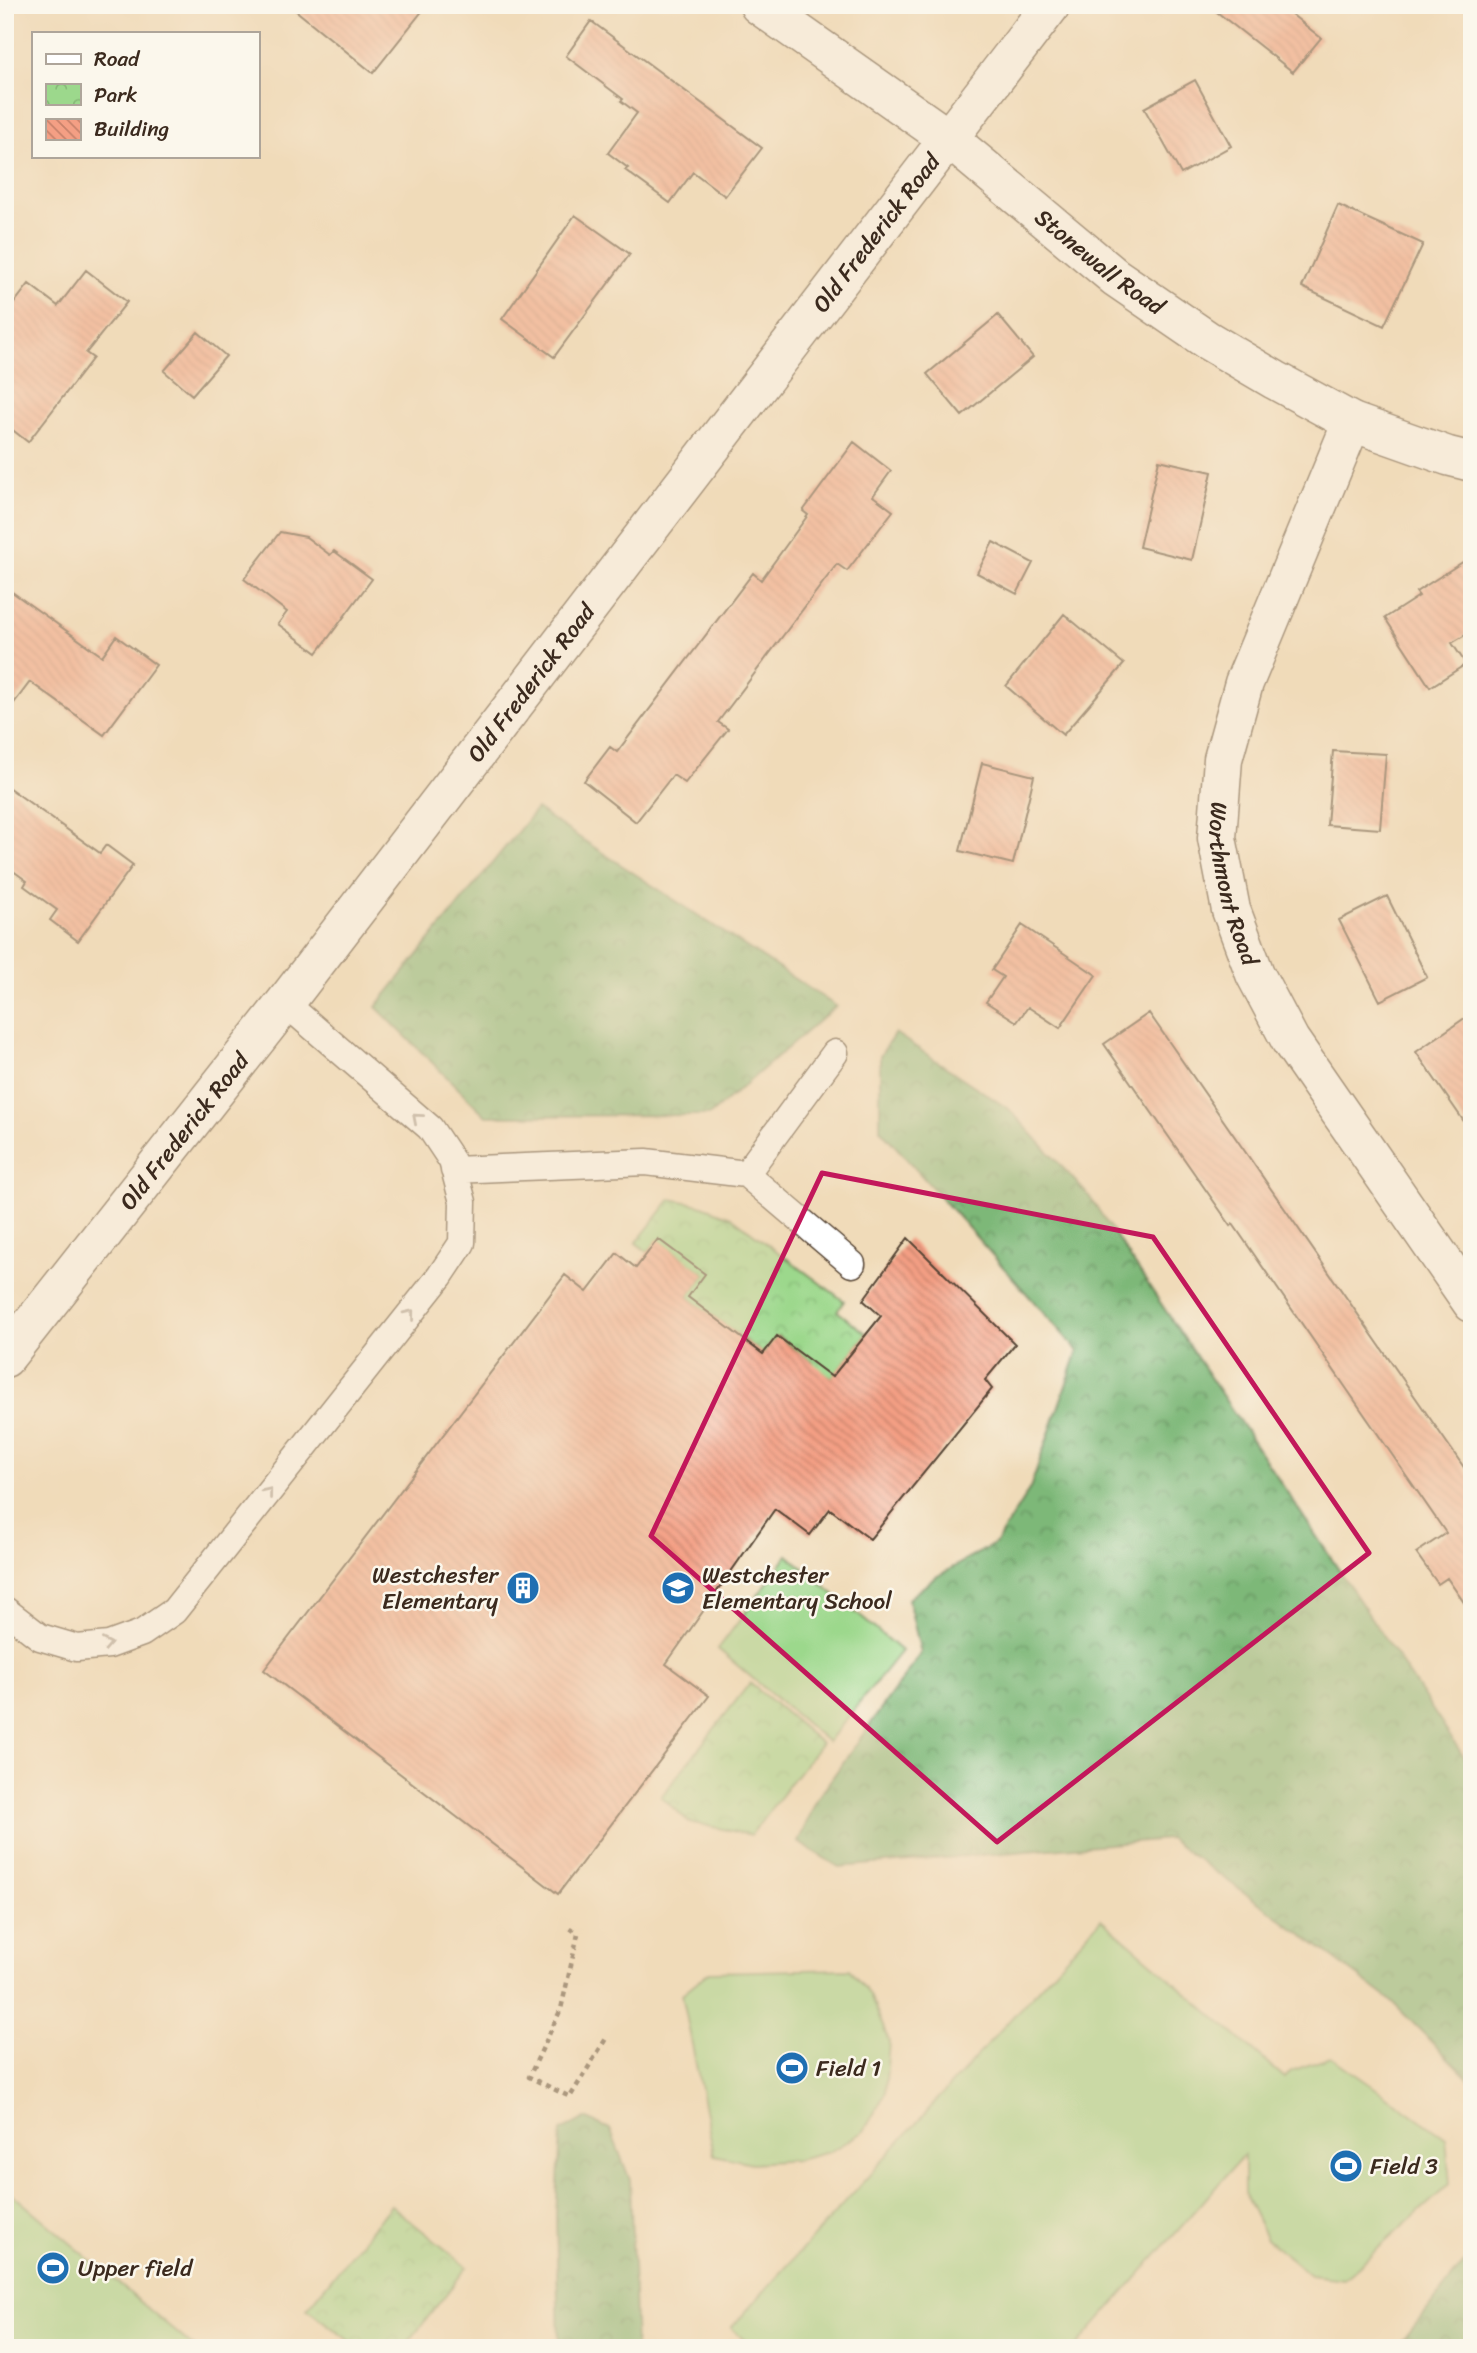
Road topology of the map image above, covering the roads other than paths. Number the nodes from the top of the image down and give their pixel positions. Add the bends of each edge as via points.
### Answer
1 (759, 5) edge
2 (1051, 5) edge
3 (949, 139) junction
4 (1352, 422) junction
5 (1472, 462) edge
6 (285, 1003) junction
7 (835, 1054) dead end
8 (454, 1170) junction
9 (746, 1174) junction
10 (852, 1264) dead end
11 (1472, 1303) edge
12 (5, 1358) edge
13 (5, 1610) edge

1 - 3 street, Stonewall Road
2 - 3 street, Old Frederick Road
3 - 4 street, Stonewall Road via 1115,277 1207,340
3 - 6 street, Old Frederick Road
4 - 5 street, Stonewall Road
4 - 11 street, Worthmont Road via 1244,683 1223,759 1217,838 1231,910 1255,974 1290,1040
8 -> 6 lane via 430,1128
6 - 12 street, Old Frederick Road
7 - 9 lane
8 - 9 lane via 646,1162
13 -> 8 lane via 40,1637 77,1648 109,1645 142,1633 174,1611 462,1243 463,1202
9 - 10 lane

